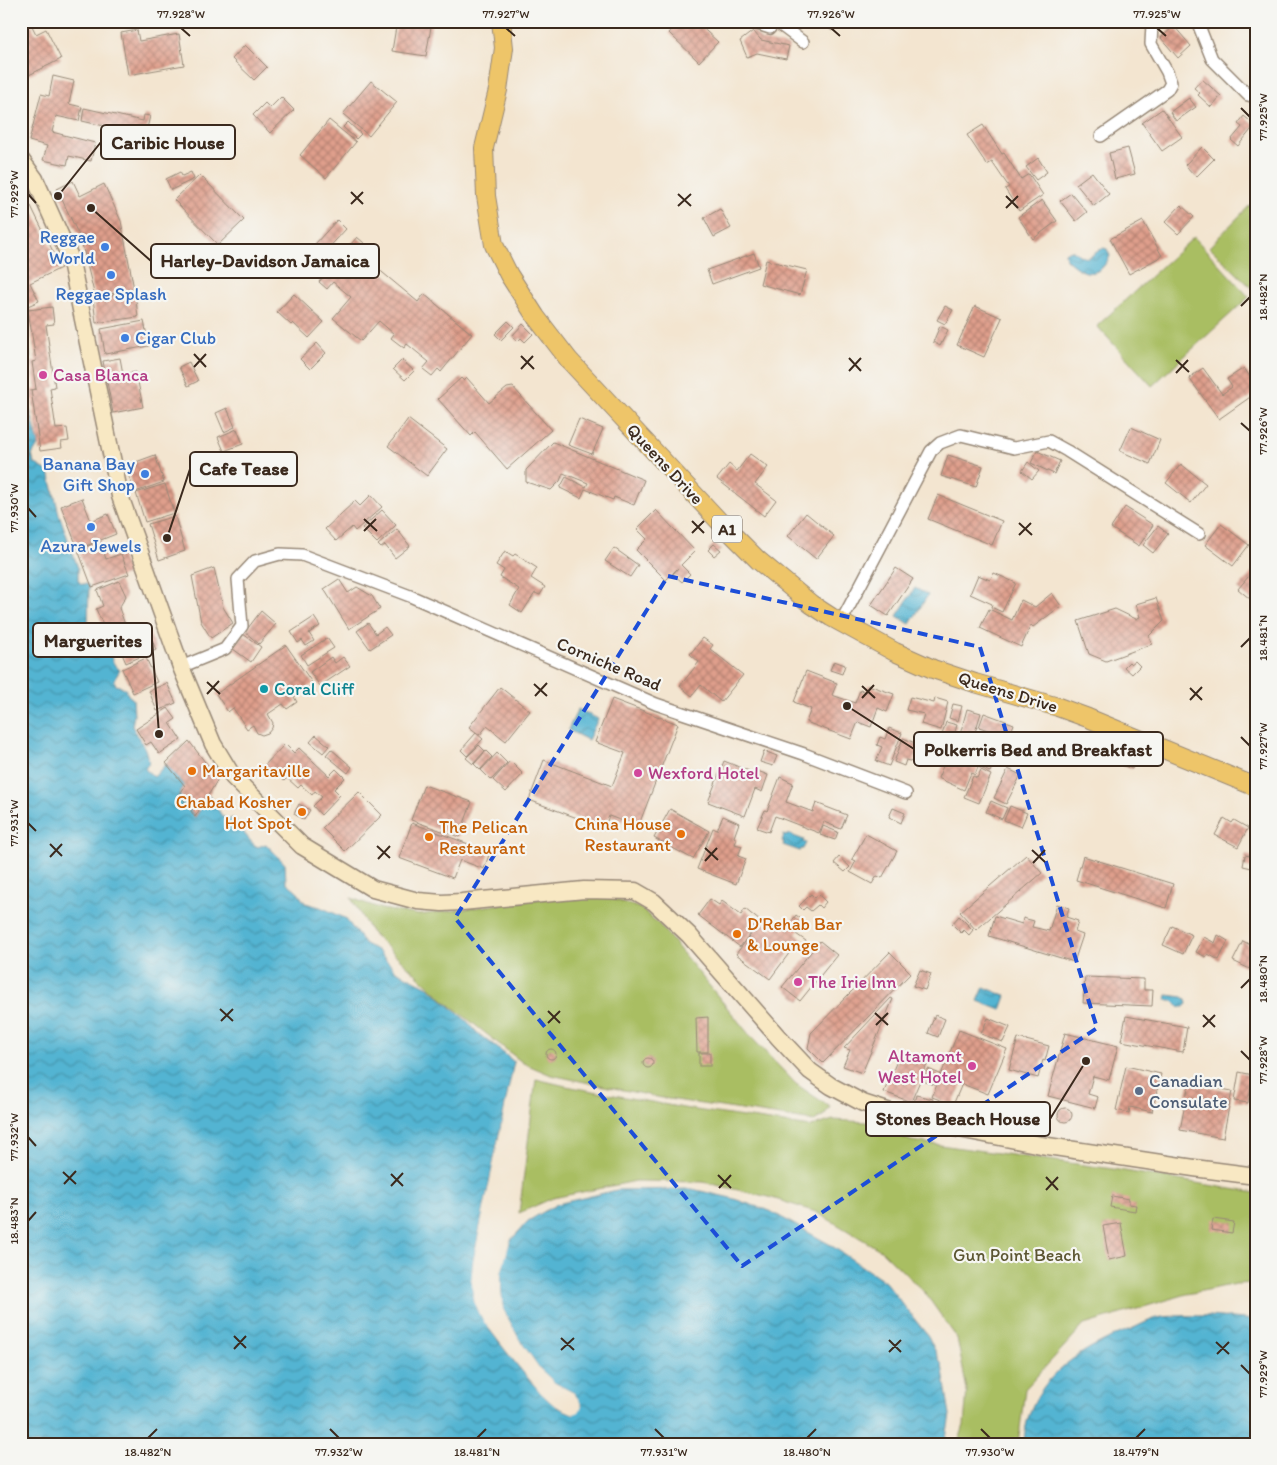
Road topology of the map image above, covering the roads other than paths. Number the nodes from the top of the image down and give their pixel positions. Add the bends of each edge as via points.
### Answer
1 (501, 21) edge
2 (749, 21) edge
3 (775, 21) edge
4 (1154, 21) edge
5 (1197, 21) edge
6 (1236, 21) edge
7 (1256, 21) edge
8 (803, 42) dead end
9 (1256, 97) edge
10 (1101, 136) dead end
11 (21, 160) edge
12 (1199, 534) dead end
13 (841, 622) junction
14 (181, 667) junction
15 (1256, 788) edge
16 (906, 793) dead end
17 (1256, 1176) edge

1 - 13 main road, Queens Drive / A1 via 504,48 484,148 486,196 494,245 509,275 569,360 718,520 778,578
2 - 3 street via 770,28
3 - 8 street
4 - 10 street via 1150,44 1171,84
5 - 9 street via 1212,59 1248,95
6 - 7 street
11 - 14 main road via 35,179 70,257 120,496
12 - 13 street via 1049,441 1014,448 961,435 940,443 931,451
13 - 15 main road, Queens Drive / A1 via 933,669 1073,712
14 - 16 street, Corniche Road via 225,649 242,626 238,579 255,561 280,554 302,556 410,596 656,704 804,754
14 - 17 main road via 213,744 233,776 302,846 373,889 418,902 442,903 584,890 635,891 654,902 690,934 810,1071 863,1103 900,1115 1014,1140

